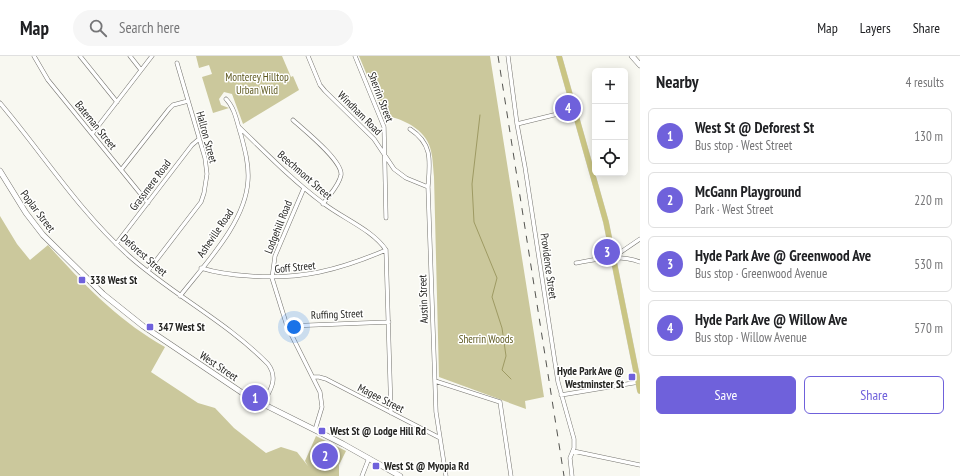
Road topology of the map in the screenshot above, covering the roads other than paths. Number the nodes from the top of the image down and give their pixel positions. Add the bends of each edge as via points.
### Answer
1 (34, 56) edge
2 (80, 56) edge
3 (130, 56) edge
4 (152, 56) edge
5 (308, 56) edge
6 (355, 56) edge
7 (508, 56) edge
8 (559, 56) edge
9 (632, 56) edge
10 (177, 63) dead end
11 (640, 65) edge
12 (141, 70) junction
13 (226, 99) dead end
14 (188, 101) junction
15 (117, 102) junction
16 (0, 103) edge
17 (574, 110) junction
18 (293, 120) dead end
19 (517, 124) junction
20 (238, 127) junction
21 (410, 129) dead end
22 (92, 134) junction
23 (199, 139) junction
24 (385, 156) junction
25 (121, 170) junction
26 (0, 171) edge
27 (428, 187) junction
28 (304, 188) junction
29 (148, 203) junction
30 (323, 204) junction
31 (386, 218) dead end
32 (640, 239) edge
33 (116, 244) junction
34 (627, 248) junction
35 (386, 250) junction
36 (614, 257) junction
37 (66, 258) joint
38 (629, 258) junction
39 (640, 262) edge
40 (576, 263) dead end
41 (202, 268) junction
42 (148, 271) junction
43 (272, 278) junction
44 (180, 296) junction
45 (389, 322) junction
46 (287, 326) junction
47 (313, 377) junction
48 (435, 380) junction
49 (639, 381) edge
50 (640, 391) edge
51 (561, 395) junction
52 (262, 405) junction
53 (391, 413) junction
54 (315, 430) junction
55 (440, 438) junction
56 (573, 451) junction
57 (369, 458) junction
58 (640, 465) edge
59 (362, 476) edge
60 (400, 476) edge
61 (446, 476) edge
62 (511, 476) edge
63 (572, 476) edge

1 - 22 street, Bateman Street via 48,80
2 - 15 street
3 - 12 street
4 - 12 street
5 - 24 street, Windham Road via 320,85 371,135
6 - 24 street, Sherrin Street via 383,124
7 - 19 street, Providence Street
8 - 17 main road
9 - 11 street
10 - 14 street, Hallron Street
12 - 15 street
13 - 20 street via 232,106
14 - 23 street, Hallron Street
14 - 25 street via 173,105 169,109
15 - 22 street
16 - 33 street, Deforest Street via 88,215
17 - 19 street
17 - 36 main road
18 - 30 street via 341,169 336,187
19 - 51 street, Providence Street
20 - 28 street, Beechmont Street
20 - 41 street, Asheville Road via 248,171 244,202 229,231
21 - 27 street, Austin Street via 421,136 427,145
22 - 25 street, Bateman Street
23 - 29 street, Grassmere Road
23 - 42 street, Hallron Street via 207,174 201,202
24 - 27 street, Windham Road via 394,169
24 - 31 street, Sherrin Street
25 - 29 street, Bateman Street
26 - 37 street, Poplar Street via 26,213
27 - 48 street, Austin Street
28 - 30 street, Beechmont Street
28 - 43 street, Lodgehill Road via 275,256
29 - 33 street, Grassmere Road
30 - 35 street, Beechmont Street via 380,240
32 - 34 street
33 - 42 street, Deforest Street
34 - 36 street
34 - 38 street
35 - 43 street, Goff Street via 318,274
35 - 45 street
36 - 38 street
36 - 40 street
36 - 49 main road
37 - 52 street, West Street via 103,294 143,326
38 - 39 street
41 - 43 street, Goff Street via 216,273
41 - 44 street, Asheville Road
42 - 44 street, Deforest Street
43 - 46 street, Lodgehill Road
44 - 52 street, Deforest Street via 239,336 272,369 273,383
45 - 46 street, Ruffing Street
45 - 53 street
46 - 47 street, Lodgehill Road
47 - 53 street, Magee Street via 326,379
47 - 54 street, Lodgehill Road via 320,392 322,407
48 - 55 street, Austin Street via 436,416
48 - 62 street via 500,402
49 - 50 main road
49 - 51 street
51 - 56 street, Providence Street via 574,439
52 - 54 street, West Street
53 - 55 street, Magee Street
54 - 57 street, West Street
55 - 61 street, Austin Street
56 - 58 street
56 - 63 street, Providence Street via 570,458
57 - 59 street
57 - 60 street, West Street

